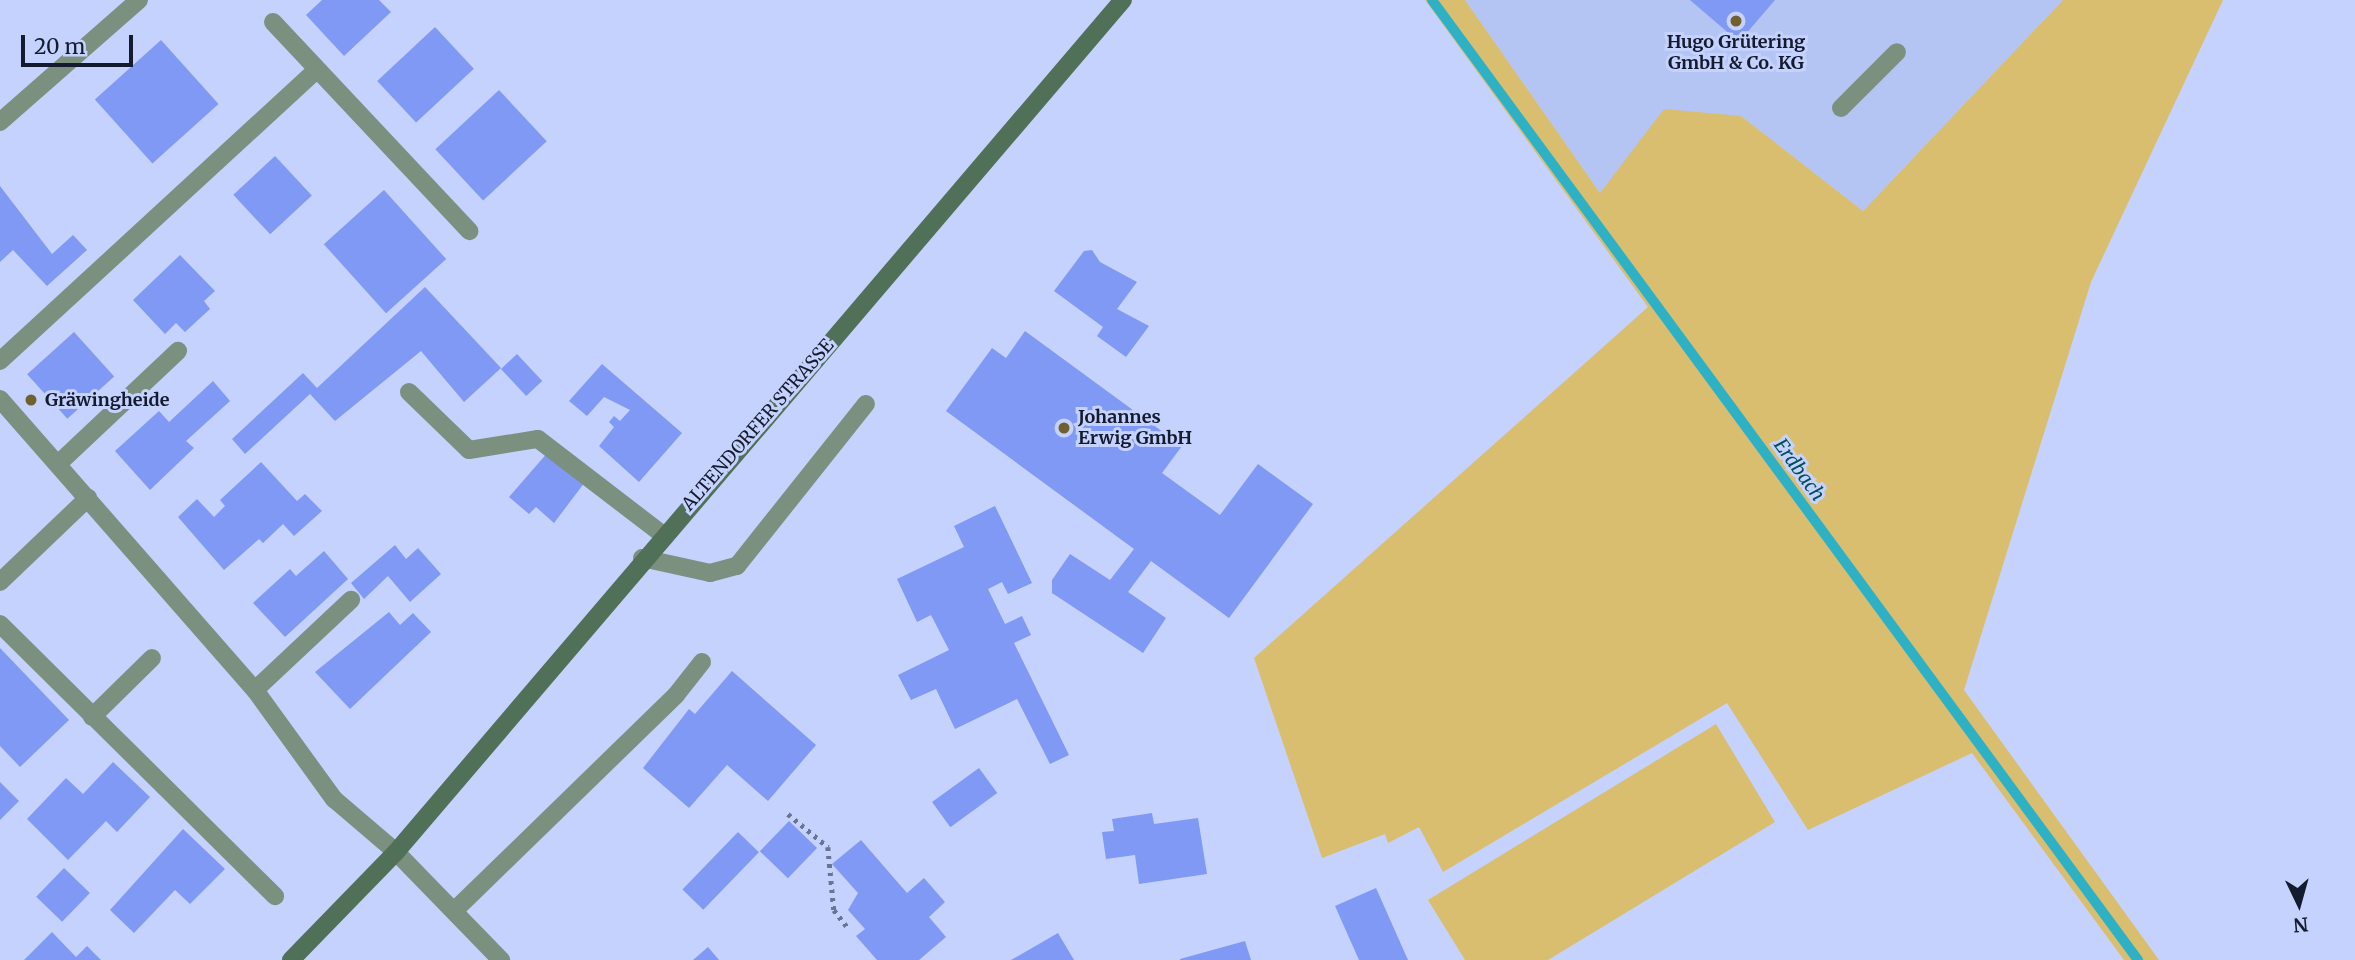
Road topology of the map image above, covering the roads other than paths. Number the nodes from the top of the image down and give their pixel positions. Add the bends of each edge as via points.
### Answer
1 (139, 0) edge
2 (1123, 0) edge
3 (273, 22) dead end
4 (1897, 52) dead end
5 (317, 69) junction
6 (1840, 108) dead end
7 (0, 122) edge
8 (469, 231) dead end
9 (178, 351) dead end
10 (0, 361) edge
11 (409, 392) dead end
12 (0, 399) edge
13 (866, 404) dead end
14 (58, 464) junction
15 (88, 498) junction
16 (662, 534) junction
17 (642, 558) junction
18 (0, 582) edge
19 (351, 600) dead end
20 (0, 624) edge
21 (152, 658) dead end
22 (702, 662) dead end
23 (255, 690) junction
24 (92, 717) junction
25 (396, 852) junction
26 (275, 896) dead end
27 (455, 910) junction
28 (291, 960) edge
29 (500, 960) edge

1 - 7 street
2 - 16 street, ALTENDORFER STRASSE
3 - 5 street
4 - 6 street
5 - 8 street
5 - 10 street
9 - 14 street
11 - 16 street via 469,450 538,439
12 - 14 street
13 - 17 street via 737,566 710,573
14 - 15 street
15 - 18 street
15 - 23 street
16 - 17 street, ALTENDORFER STRASSE
17 - 25 street, ALTENDORFER STRASSE
19 - 23 street
20 - 24 street
21 - 24 street
22 - 27 street via 676,695
23 - 25 street via 334,799
24 - 26 street
25 - 27 street
25 - 28 street, ALTENDORFER STRASSE
27 - 29 street

